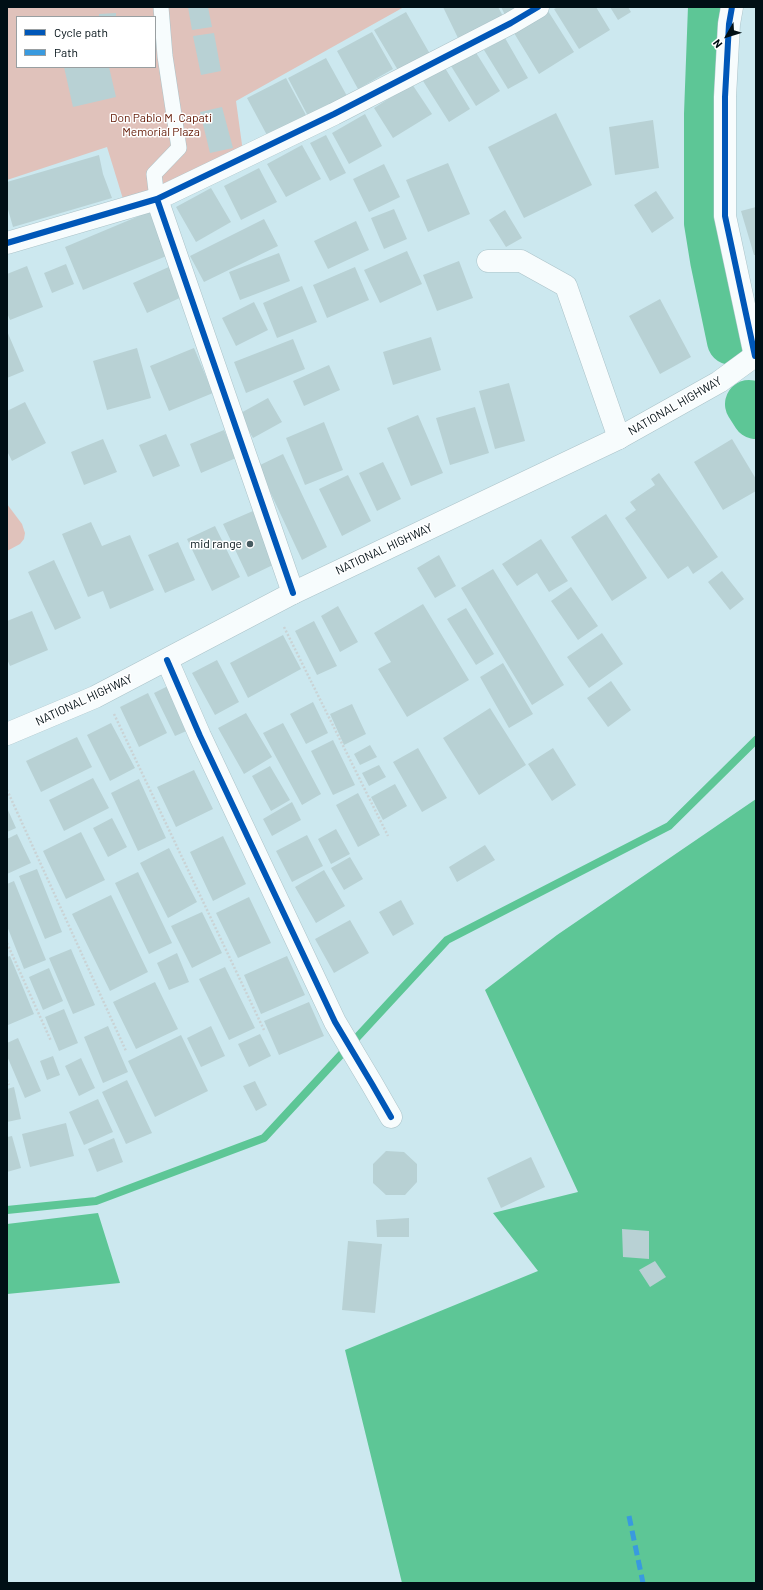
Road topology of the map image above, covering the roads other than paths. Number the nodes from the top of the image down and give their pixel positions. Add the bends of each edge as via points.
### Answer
1 (161, 7) edge
2 (538, 7) edge
3 (732, 7) edge
4 (157, 199) junction
5 (7, 243) edge
6 (488, 261) dead end
7 (756, 356) edge
8 (619, 438) junction
9 (293, 593) junction
10 (167, 660) junction
11 (7, 734) edge
12 (391, 1118) dead end

1 - 4 lane via 165,56 180,148 154,174
2 - 4 street via 334,114
3 - 7 street via 725,97 725,216
4 - 5 street
4 - 9 street
6 - 8 street via 521,261 566,286
7 - 8 street, NATIONAL HIGHWAY via 719,382
8 - 9 street, NATIONAL HIGHWAY
9 - 10 street, NATIONAL HIGHWAY
10 - 11 street, NATIONAL HIGHWAY via 104,692
10 - 12 street via 200,736 335,1022

